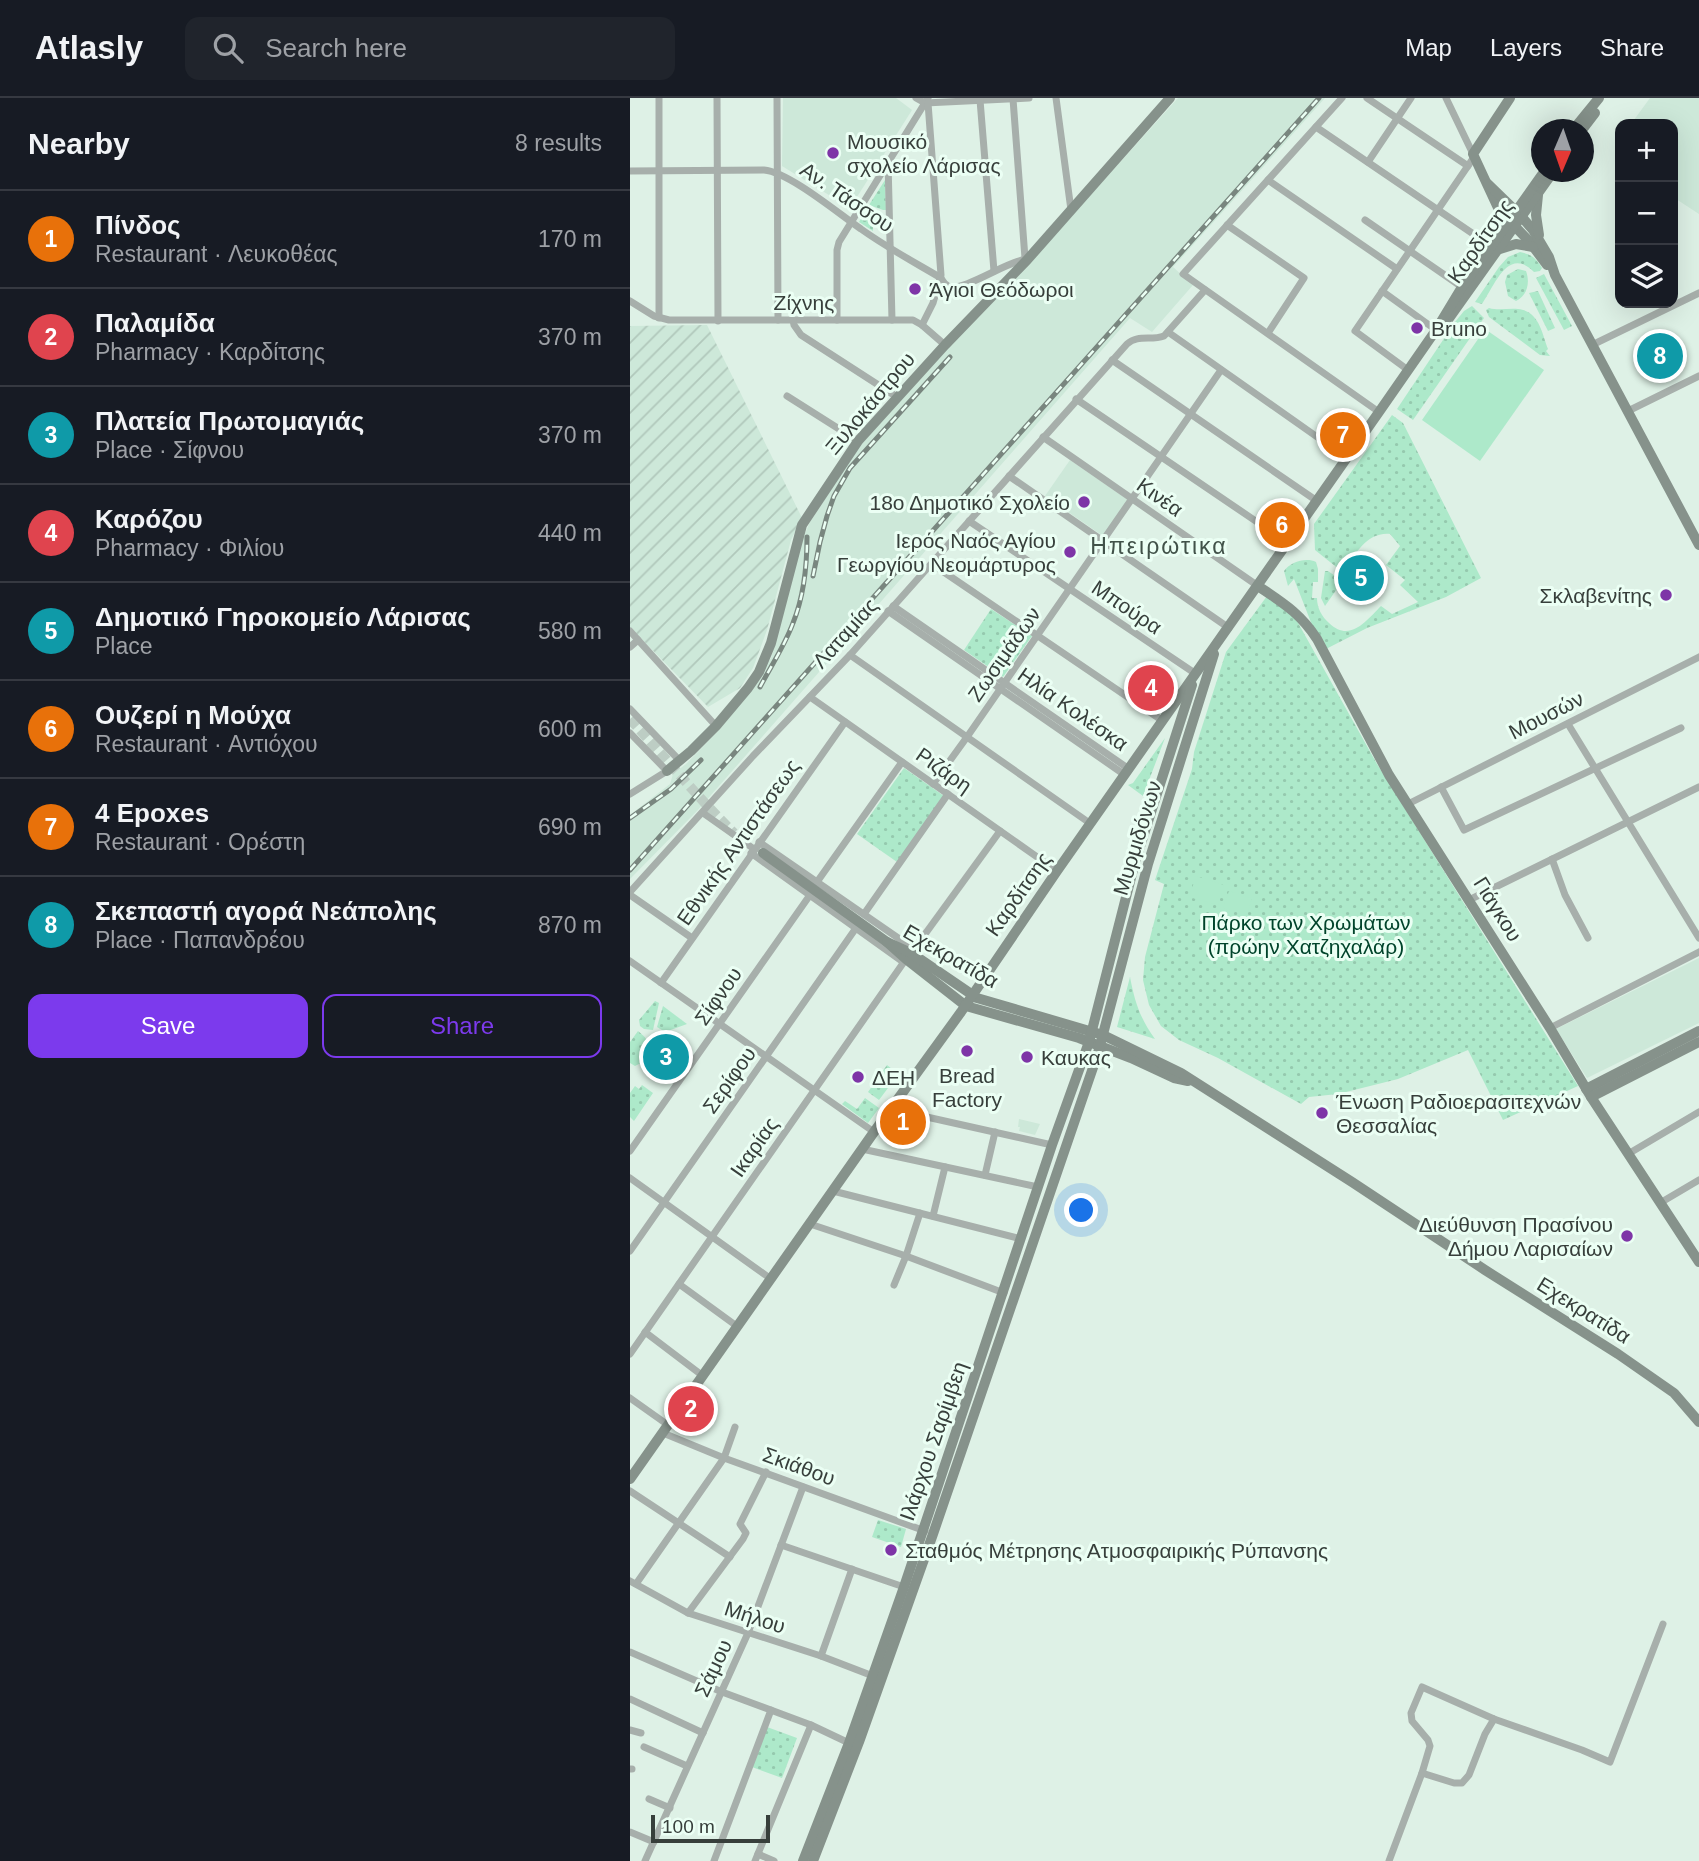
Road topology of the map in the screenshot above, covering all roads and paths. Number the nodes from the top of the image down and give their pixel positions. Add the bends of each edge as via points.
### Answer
1 (659, 98) edge
2 (717, 98) edge
3 (777, 98) edge
4 (916, 98) edge
5 (1029, 98) edge
6 (1056, 98) edge
7 (1170, 98) edge
8 (1342, 98) edge
9 (1367, 98) edge
10 (1411, 98) edge
11 (1446, 98) edge
12 (1510, 98) edge
13 (1598, 98) edge
14 (1604, 98) edge
15 (1007, 99) edge
16 (980, 100) junction
17 (927, 101) edge
18 (1397, 118) junction
19 (1582, 119) edge
20 (1590, 119) edge
21 (1316, 127) junction
22 (1472, 159) junction
23 (888, 161) junction
24 (1368, 162) junction
25 (630, 171) edge
26 (659, 171) junction
27 (717, 171) junction
28 (778, 173) junction
29 (1268, 180) junction
30 (1536, 182) edge
31 (1546, 182) edge
32 (1488, 184) junction
33 (1538, 192) junction
34 (1517, 208) junction
35 (1438, 209) junction
36 (1071, 210) junction
37 (1365, 220) dead end
38 (851, 221) junction
39 (1512, 224) junction
40 (1227, 225) junction
41 (1538, 245) junction
42 (891, 248) junction
43 (1494, 249) junction
44 (1410, 251) junction
45 (1026, 259) junction
46 (1397, 270) junction
47 (994, 271) junction
48 (941, 278) junction
49 (1462, 287) junction
50 (1205, 289) junction
51 (1382, 291) junction
52 (1699, 293) edge
53 (630, 301) edge
54 (657, 317) junction
55 (778, 320) junction
56 (793, 320) junction
57 (837, 320) junction
58 (892, 320) junction
59 (718, 321) junction
60 (922, 325) junction
61 (1436, 330) junction
62 (1168, 332) junction
63 (1268, 334) junction
64 (945, 345) junction
65 (1592, 345) junction
66 (1112, 360) junction
67 (1221, 370) junction
68 (1408, 370) junction
69 (1699, 376) edge
70 (787, 396) dead end
71 (897, 397) junction
72 (1076, 399) junction
73 (1628, 411) junction
74 (1379, 412) junction
75 (1191, 414) junction
76 (1043, 437) junction
77 (858, 441) junction
78 (1161, 457) junction
79 (1347, 458) junction
80 (1009, 476) junction
81 (1132, 499) junction
82 (1317, 501) junction
83 (969, 521) junction
84 (1103, 541) junction
85 (1288, 543) junction
86 (1699, 544) edge
87 (932, 564) junction
88 (1258, 586) junction
89 (1070, 589) junction
90 (890, 608) junction
91 (1229, 628) junction
92 (630, 631) edge
93 (1037, 636) junction
94 (638, 640) junction
95 (1217, 644) junction
96 (630, 647) edge
97 (850, 656) junction
98 (1699, 657) edge
99 (1196, 674) junction
100 (1002, 686) junction
101 (810, 697) junction
102 (630, 709) edge
103 (1163, 721) junction
104 (845, 722) junction
105 (1568, 724) junction
106 (716, 726) junction
107 (1681, 728) dead end
108 (630, 733) edge
109 (967, 737) junction
110 (680, 761) junction
111 (902, 762) junction
112 (1595, 768) junction
113 (667, 771) junction
114 (1127, 772) junction
115 (933, 784) junction
116 (1441, 787) junction
117 (1699, 787) edge
118 (630, 794) edge
119 (948, 794) junction
120 (1408, 804) junction
121 (703, 813) junction
122 (1627, 821) junction
123 (1091, 824) junction
124 (1000, 831) junction
125 (759, 842) junction
126 (756, 852) junction
127 (1552, 859) junction
128 (1057, 871) junction
129 (817, 882) junction
130 (630, 893) edge
131 (810, 895) junction
132 (1469, 900) junction
133 (864, 914) junction
134 (856, 928) junction
135 (692, 938) junction
136 (1588, 938) dead end
137 (1699, 938) edge
138 (1699, 952) edge
139 (909, 956) junction
140 (630, 961) edge
141 (660, 983) junction
142 (971, 995) junction
143 (966, 1006) junction
144 (720, 1024) junction
145 (1550, 1028) junction
146 (1699, 1031) edge
147 (1103, 1035) junction
148 (1091, 1036) junction
149 (1699, 1042) edge
150 (1100, 1045) junction
151 (766, 1056) junction
152 (1194, 1082) junction
153 (815, 1090) junction
154 (1589, 1093) junction
155 (891, 1109) junction
156 (1699, 1112) edge
157 (874, 1132) junction
158 (995, 1132) junction
159 (1052, 1145) junction
160 (862, 1149) junction
161 (630, 1151) edge
162 (1628, 1154) junction
163 (945, 1167) junction
164 (985, 1175) junction
165 (630, 1178) edge
166 (1699, 1180) edge
167 (1038, 1186) junction
168 (832, 1191) junction
169 (664, 1202) junction
170 (1660, 1203) junction
171 (920, 1213) junction
172 (933, 1216) junction
173 (810, 1224) junction
174 (712, 1237) junction
175 (1021, 1239) junction
176 (1699, 1240) edge
177 (1689, 1247) junction
178 (630, 1251) edge
179 (906, 1256) junction
180 (1699, 1262) edge
181 (771, 1279) junction
182 (679, 1284) junction
183 (894, 1284) dead end
184 (1004, 1293) junction
185 (738, 1327) junction
186 (645, 1332) junction
187 (630, 1354) edge
188 (703, 1376) junction
189 (630, 1398) edge
190 (1699, 1422) edge
191 (735, 1427) dead end
192 (666, 1429) junction
193 (724, 1458) junction
194 (766, 1472) junction
195 (630, 1479) edge
196 (803, 1487) junction
197 (630, 1491) edge
198 (680, 1523) junction
199 (928, 1532) junction
200 (781, 1545) junction
201 (730, 1557) junction
202 (852, 1569) junction
203 (633, 1583) edge
204 (904, 1587) junction
205 (688, 1613) junction
206 (1663, 1624) dead end
207 (748, 1633) junction
208 (631, 1655) edge
209 (821, 1656) junction
210 (873, 1675) junction
211 (722, 1692) junction
212 (630, 1699) edge
213 (771, 1710) junction
214 (1494, 1719) junction
215 (811, 1725) junction
216 (630, 1730) edge
217 (703, 1732) junction
218 (641, 1733) dead end
219 (849, 1743) junction
220 (644, 1747) dead end
221 (687, 1766) junction
222 (1422, 1773) junction
223 (649, 1799) dead end
224 (670, 1808) junction
225 (630, 1832) edge
226 (654, 1842) junction
227 (757, 1857) edge
228 (645, 1861) edge
229 (714, 1861) edge
230 (774, 1861) edge
231 (803, 1861) edge
232 (813, 1861) edge
233 (1389, 1861) edge

1 - 26 street
2 - 27 street
3 - 28 street
4 - 17 street
5 - 15 street
6 - 36 street
7 - 36 main road, Ξυλοκάστρου
8 - 21 street
9 - 18 street
10 - 18 street
11 - 22 street
12 - 22 main road
13 - 19 main road
14 - 20 main road
15 - 16 street
15 - 45 street
16 - 17 street
16 - 47 street
17 - 23 street
17 - 48 street
18 - 22 street
18 - 24 street
21 - 24 street
21 - 29 street
22 - 32 main road
22 - 35 street
23 - 38 street
23 - 42 street
24 - 35 street
25 - 26 street, Αν. Τάσσου
26 - 27 street, Αν. Τάσσου
26 - 54 street
27 - 28 street, Αν. Τάσσου
27 - 59 street
28 - 38 street, Αν. Τάσσου
28 - 55 street
29 - 40 street
29 - 46 street
30 - 34 main road, Καρδίτσης
31 - 33 main road, Καρδίτσης
32 - 34 main road
32 - 39 main road
33 - 34 main road, Καρδίτσης
33 - 41 main road
34 - 39 main road, Καρδίτσης
34 - 41 main road
35 - 43 street
35 - 44 street
36 - 45 main road, Ξυλοκάστρου
37 - 44 street
38 - 42 street, Αν. Τάσσου
38 - 57 street via 837,247
39 - 41 main road
39 - 43 main road, Καρδίτσης
40 - 50 street via 1183,274
40 - 63 street via 1304,278
41 - 43 main road
41 - 65 main road
42 - 48 street, Αν. Τάσσου
42 - 58 street
43 - 49 main road, Καρδίτσης
43 - 61 main road, Καρδίτσης via 1449,319
44 - 46 street
44 - 49 street
45 - 47 street, Αν. Τάσσου
45 - 64 main road, Ξυλοκάστρου
46 - 51 street
47 - 48 street, Αν. Τάσσου via 957,286 946,285
48 - 60 street
49 - 61 main road, Καρδίτσης
50 - 62 street
50 - 63 street
51 - 61 street
51 - 68 street via 1355,331
52 - 65 street
53 - 54 street
54 - 59 street, Ζίχνης
55 - 56 street, Ζίχνης
55 - 59 street, Ζίχνης
56 - 57 street, Ζίχνης
56 - 71 street via 801,335
57 - 58 street, Ζίχνης
58 - 60 street, Ζίχνης
60 - 64 street
61 - 68 main road, Καρδίτσης
62 - 66 street, Λαταμίας via 1159,338 1133,340
62 - 67 street
63 - 74 street
64 - 71 main road, Ξυλοκάστρου
65 - 73 main road
66 - 72 street, Λαταμίας
66 - 75 street
67 - 75 street, Ζωσιμάδων
67 - 79 street
68 - 74 main road, Καρδίτσης
69 - 73 street
70 - 77 street
71 - 77 main road, Ξυλοκάστρου
72 - 76 street, Λαταμίας
72 - 78 street
73 - 86 main road
74 - 79 main road, Καρδίτσης
75 - 78 street, Ζωσιμάδων
75 - 82 street
76 - 80 street, Λαταμίας
76 - 81 street, Κινέα
77 - 106 main road, Ξυλοκάστρου via 802,526 761,668
78 - 81 street, Ζωσιμάδων
78 - 85 street
79 - 82 main road, Καρδίτσης
80 - 83 street, Λαταμίας
80 - 84 street
81 - 84 street, Ζωσιμάδων
81 - 88 street, Κινέα
82 - 85 main road, Καρδίτσης
83 - 87 street, Λαταμίας
83 - 89 street, Μπούρα
84 - 89 street, Ζωσιμάδων
84 - 91 street
85 - 88 main road, Καρδίτσης
87 - 90 street, Λαταμίας
87 - 93 street
88 - 91 main road, Καρδίτσης
88 - 120 main road, Γιάγκου via 1306,623
89 - 93 street, Ζωσιμάδων
89 - 99 street, Μπούρα
90 - 97 street, Λαταμίας
90 - 100 street, Ηλία Κολέσκα
91 - 95 main road, Καρδίτσης
92 - 94 street
93 - 100 street, Ζωσιμάδων
93 - 103 street
94 - 96 street
94 - 106 street
95 - 99 main road, Καρδίτσης
95 - 147 main road, Μυρμιδόνων via 1148,864
97 - 101 street, Λαταμίας
97 - 109 street
98 - 105 street, Μουσών
99 - 103 main road, Καρδίτσης
99 - 148 main road, Μυρμιδόνων via 1135,862
100 - 109 street, Ζωσιμάδων
100 - 114 street, Ηλία Κολέσκα
101 - 104 street, Ριζάρη
101 - 121 street, Λαταμίας
102 - 110 street
103 - 114 main road, Καρδίτσης
104 - 111 street, Ριζάρη
104 - 125 street, Εθνικής Αντιστάσεως
105 - 112 street
105 - 116 street, Μουσών
106 - 110 main road, Ξυλοκάστρου
107 - 112 street
108 - 113 street
109 - 115 street, Ζωσιμάδων
109 - 123 street
110 - 113 main road, Ξυλοκάστρου
111 - 115 street, Ριζάρη
111 - 129 street
112 - 116 street via 1464,830
112 - 122 street
113 - 118 street, Ξυλοκάστρου
114 - 123 main road, Καρδίτσης
115 - 119 street, Ριζάρη
116 - 120 street, Μουσών
117 - 122 street
119 - 124 street, Ριζάρη
119 - 133 street
120 - 132 main road, Γιάγκου
121 - 126 street
121 - 130 street, Λαταμίας
122 - 127 street
122 - 137 street
123 - 128 main road, Καρδίτσης
124 - 128 street, Ριζάρη
124 - 139 street, Ικαρίας
125 - 126 street, Εθνικής Αντιστάσεως
125 - 129 street
126 - 131 street
126 - 135 street, Εθνικής Αντιστάσεως
126 - 139 main road, Εχεκρατίδα
127 - 132 street
127 - 136 street
128 - 142 main road, Καρδίτσης
129 - 133 street
130 - 135 street
131 - 134 street
131 - 144 street, Σίφνου
132 - 145 main road, Γιάγκου
133 - 139 street
134 - 139 street
134 - 151 street, Σερίφου
135 - 141 street, Εθνικής Αντιστάσεως
138 - 145 street
139 - 142 main road, Εχεκρατίδα
139 - 143 main road, Εχεκρατίδα
139 - 153 street, Ικαρίας
140 - 141 street
141 - 144 street
142 - 143 main road, Καρδίτσης
142 - 148 main road, Εχεκρατίδα
143 - 148 main road, Εχεκρατίδα
143 - 155 main road, Καρδίτσης
144 - 151 street
144 - 161 street, Σίφνου
145 - 154 main road, Γιάγκου
146 - 154 main road
147 - 148 main road, Εχεκρατίδα
147 - 150 main road, Μυρμιδόνων
147 - 152 main road, Εχεκρατίδα
148 - 150 main road, Εχεκρατίδα
148 - 159 main road, Ιλάρχου Σαρίμβεη
149 - 154 main road
150 - 152 main road, Εχεκρατίδα
150 - 199 main road, Ιλάρχου Σαρίμβεη
151 - 153 street
151 - 169 street, Σερίφου
152 - 190 main road, Εχεκρατίδα via 1618,1354 1674,1393
153 - 157 street
153 - 174 street, Ικαρίας
154 - 162 main road, Γιάγκου
155 - 157 main road, Καρδίτσης
155 - 158 street
156 - 162 street
157 - 160 main road, Καρδίτσης
158 - 159 street
158 - 164 street
159 - 167 main road, Ιλάρχου Σαρίμβεη
160 - 163 street
160 - 168 main road, Καρδίτσης
162 - 170 main road, Γιάγκου
163 - 164 street
163 - 172 street
164 - 167 street
165 - 169 street
166 - 170 street
167 - 175 main road, Ιλάρχου Σαρίμβεη
168 - 171 street
168 - 173 main road, Καρδίτσης
169 - 174 street
169 - 178 street, Σερίφου
170 - 177 main road, Γιάγκου
171 - 172 street
171 - 179 street
172 - 175 street
173 - 179 street
173 - 181 main road, Καρδίτσης
174 - 181 street
174 - 182 street, Ικαρίας
175 - 184 main road, Ιλάρχου Σαρίμβεη
176 - 177 street
177 - 180 main road, Γιάγκου
179 - 183 street
179 - 184 street
181 - 185 main road, Καρδίτσης
182 - 185 street
182 - 186 street, Ικαρίας
184 - 199 main road, Ιλάρχου Σαρίμβεη
185 - 188 main road, Καρδίτσης
186 - 187 street, Ικαρίας
186 - 188 street
188 - 192 main road, Καρδίτσης
189 - 192 street, Σκιάθου
191 - 193 street
192 - 193 street, Σκιάθου
192 - 195 main road, Καρδίτσης
193 - 194 street, Σκιάθου
193 - 198 street
194 - 196 street, Σκιάθου
194 - 201 street via 740,1524 746,1533
196 - 199 street, Σκιάθου
196 - 200 street, Σάμου
197 - 198 street
198 - 201 street
198 - 203 street
199 - 204 main road, Ιλάρχου Σαρίμβεη
199 - 232 main road, Ιλάρχου Σαρίμβεη via 859,1742
200 - 202 street
200 - 207 street, Σάμου
201 - 205 street
202 - 204 street
202 - 209 street
203 - 205 street, Μήλου
204 - 210 main road, Ιλάρχου Σαρίμβεη
205 - 207 street, Μήλου
206 - 214 street via 1610,1762
207 - 209 street, Μήλου
207 - 211 street, Σάμου
208 - 211 street
209 - 210 street, Μήλου
210 - 219 main road, Ιλάρχου Σαρίμβεη
211 - 213 street
211 - 217 street, Σάμου
212 - 217 street
213 - 215 street
213 - 229 street
214 - 222 street via 1462,1783
214 - 222 street via 1422,1687 1411,1713 1430,1746
215 - 219 street
215 - 227 street
216 - 218 street
217 - 221 street, Σάμου
219 - 231 main road, Ιλάρχου Σαρίμβεη
220 - 221 street
221 - 224 street, Σάμου
222 - 233 street
223 - 224 street
224 - 226 street, Σάμου
225 - 226 street
226 - 228 street, Σάμου
227 - 230 street

